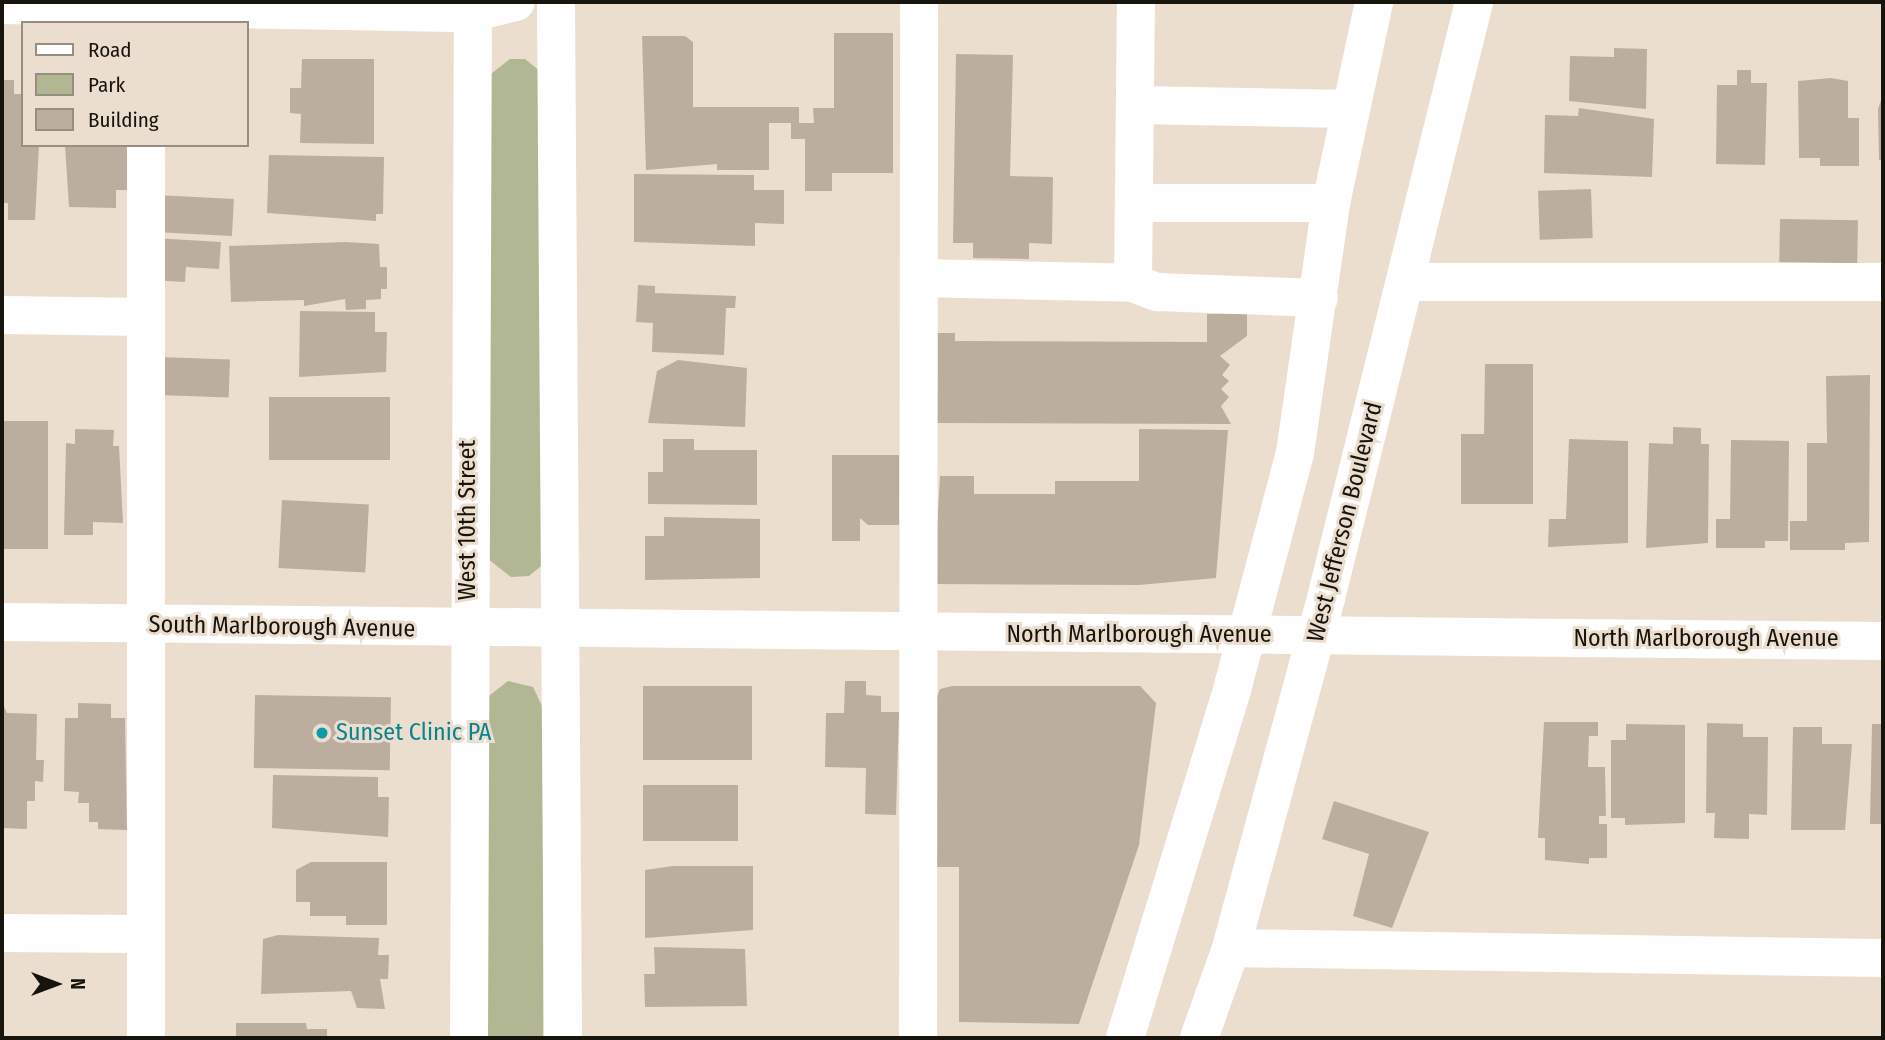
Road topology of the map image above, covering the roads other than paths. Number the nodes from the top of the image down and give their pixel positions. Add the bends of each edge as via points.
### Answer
1 (516, 2) edge
2 (556, 2) edge
3 (919, 2) edge
4 (1136, 2) edge
5 (1374, 2) edge
6 (1474, 2) edge
7 (2, 5) edge
8 (471, 7) edge
9 (146, 15) edge
10 (1136, 105) junction
11 (1349, 109) junction
12 (146, 147) edge
13 (1134, 203) junction
14 (1331, 203) junction
15 (920, 278) junction
16 (1406, 282) junction
17 (1883, 282) edge
18 (1133, 283) junction
19 (1319, 298) junction
20 (2, 315) edge
21 (146, 317) junction
22 (2, 622) edge
23 (146, 624) junction
24 (468, 631) junction
25 (563, 631) junction
26 (919, 633) junction
27 (1246, 636) junction
28 (1316, 636) junction
29 (1883, 640) edge
30 (2, 933) edge
31 (144, 934) junction
32 (1231, 948) junction
33 (1883, 958) edge
34 (146, 1038) edge
35 (469, 1038) edge
36 (564, 1038) edge
37 (918, 1038) edge
38 (1125, 1038) edge
39 (1199, 1038) edge

1 - 8 street
2 - 25 street
3 - 15 street
4 - 10 street
5 - 11 street
6 - 16 street, West Jefferson Boulevard
7 - 9 street
8 - 9 street
8 - 24 street, West 10th Street
10 - 11 street
10 - 13 street
11 - 14 street
12 - 21 street
13 - 14 street
13 - 18 street
14 - 19 street
15 - 18 street
15 - 26 street
16 - 17 street
16 - 28 street, West Jefferson Boulevard
18 - 19 street via 1157,292
19 - 27 street via 1306,408
20 - 21 street
21 - 23 street
22 - 23 street, South Marlborough Avenue
23 - 24 street, South Marlborough Avenue
23 - 31 street
24 - 25 street, South Marlborough Avenue
24 - 35 street, West 10th Street
25 - 26 street, North Marlborough Avenue
25 - 36 street
26 - 27 street, North Marlborough Avenue
26 - 37 street
27 - 28 street, North Marlborough Avenue
27 - 38 street
28 - 29 street, North Marlborough Avenue
28 - 32 street, West Jefferson Boulevard
30 - 31 street
31 - 34 street
32 - 33 street
32 - 39 street, West Jefferson Boulevard

